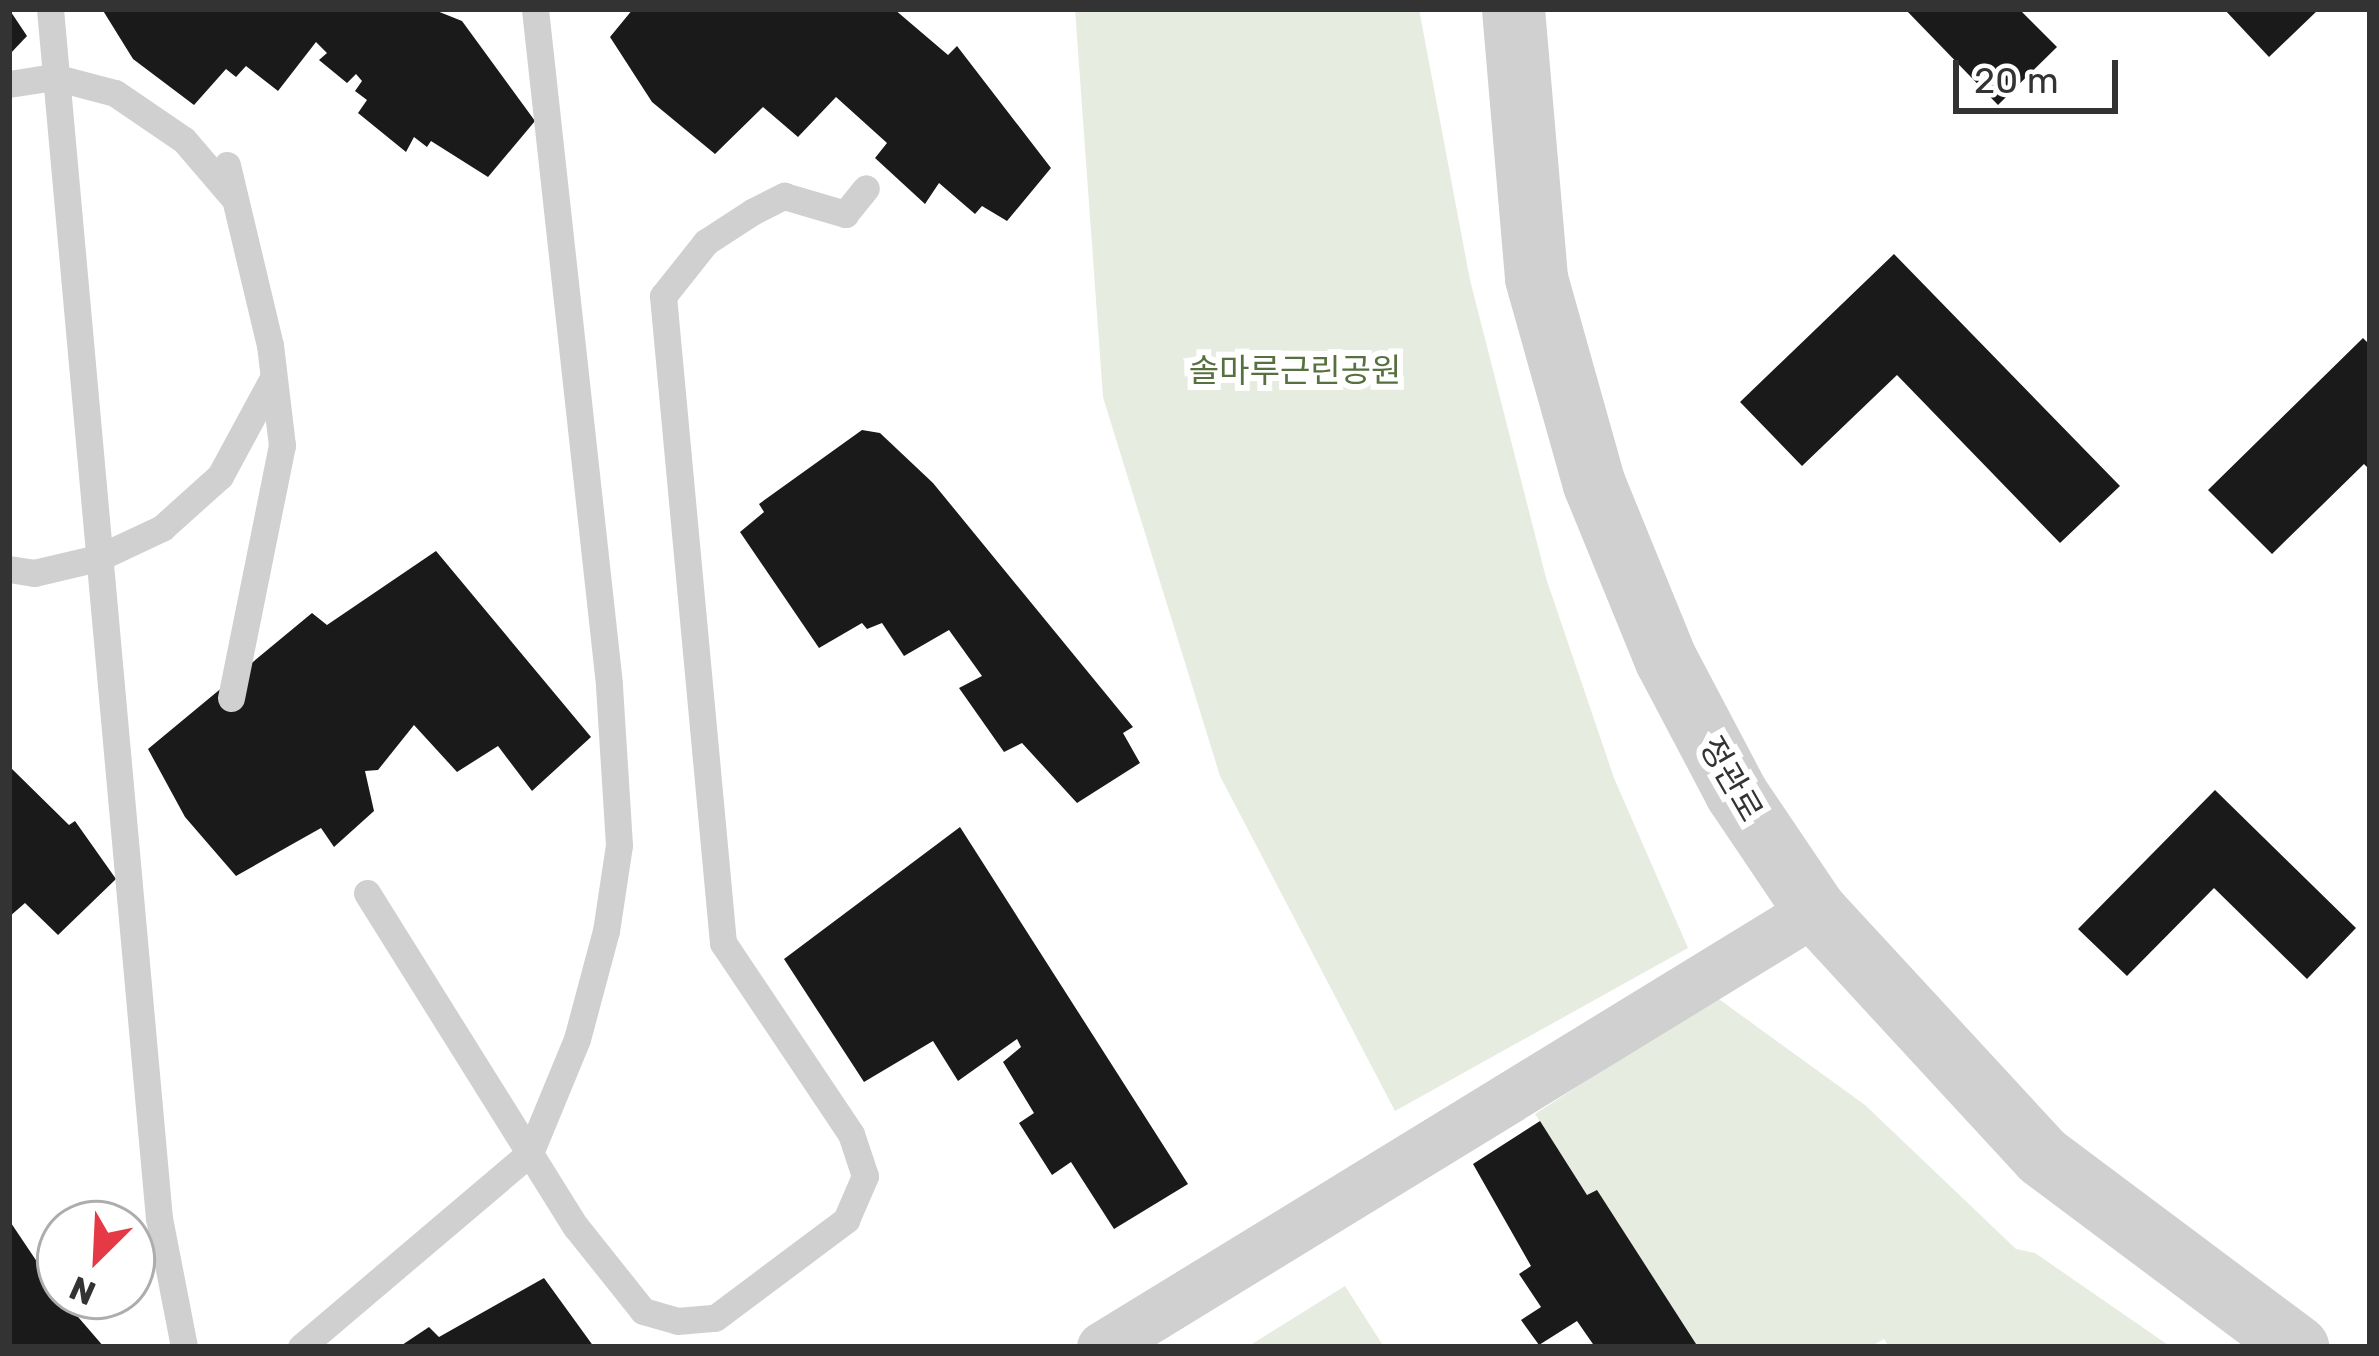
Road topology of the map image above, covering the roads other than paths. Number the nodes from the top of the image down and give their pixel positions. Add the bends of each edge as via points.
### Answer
1 (50, 9) edge
2 (536, 9) edge
3 (1513, 9) edge
4 (54, 77) junction
5 (9, 84) edge
6 (227, 165) dead end
7 (866, 188) dead end
8 (238, 204) junction
9 (273, 378) junction
10 (98, 559) junction
11 (9, 569) edge
12 (231, 698) dead end
13 (367, 893) dead end
14 (1815, 910) junction
15 (530, 1154) junction
16 (184, 1347) edge
17 (301, 1347) edge
18 (1102, 1347) edge
19 (2297, 1347) edge

1 - 4 lane
2 - 15 lane via 609,683 619,845 577,1039
3 - 14 street, 정관로 via 1536,278 1594,484 1666,660 1736,793
4 - 5 lane
4 - 8 lane via 115,94 184,140
4 - 10 lane
6 - 8 lane
7 - 15 lane via 845,214 784,196 752,212 706,242 663,296 723,943 851,1134 866,1176 846,1220 715,1318 676,1322 643,1311
8 - 9 lane
9 - 10 lane via 220,476 162,528
9 - 12 lane via 282,445
10 - 11 lane via 34,573
10 - 16 lane via 159,1218
13 - 15 lane
14 - 18 street
14 - 19 street, 정관로 via 2042,1156
15 - 17 lane

